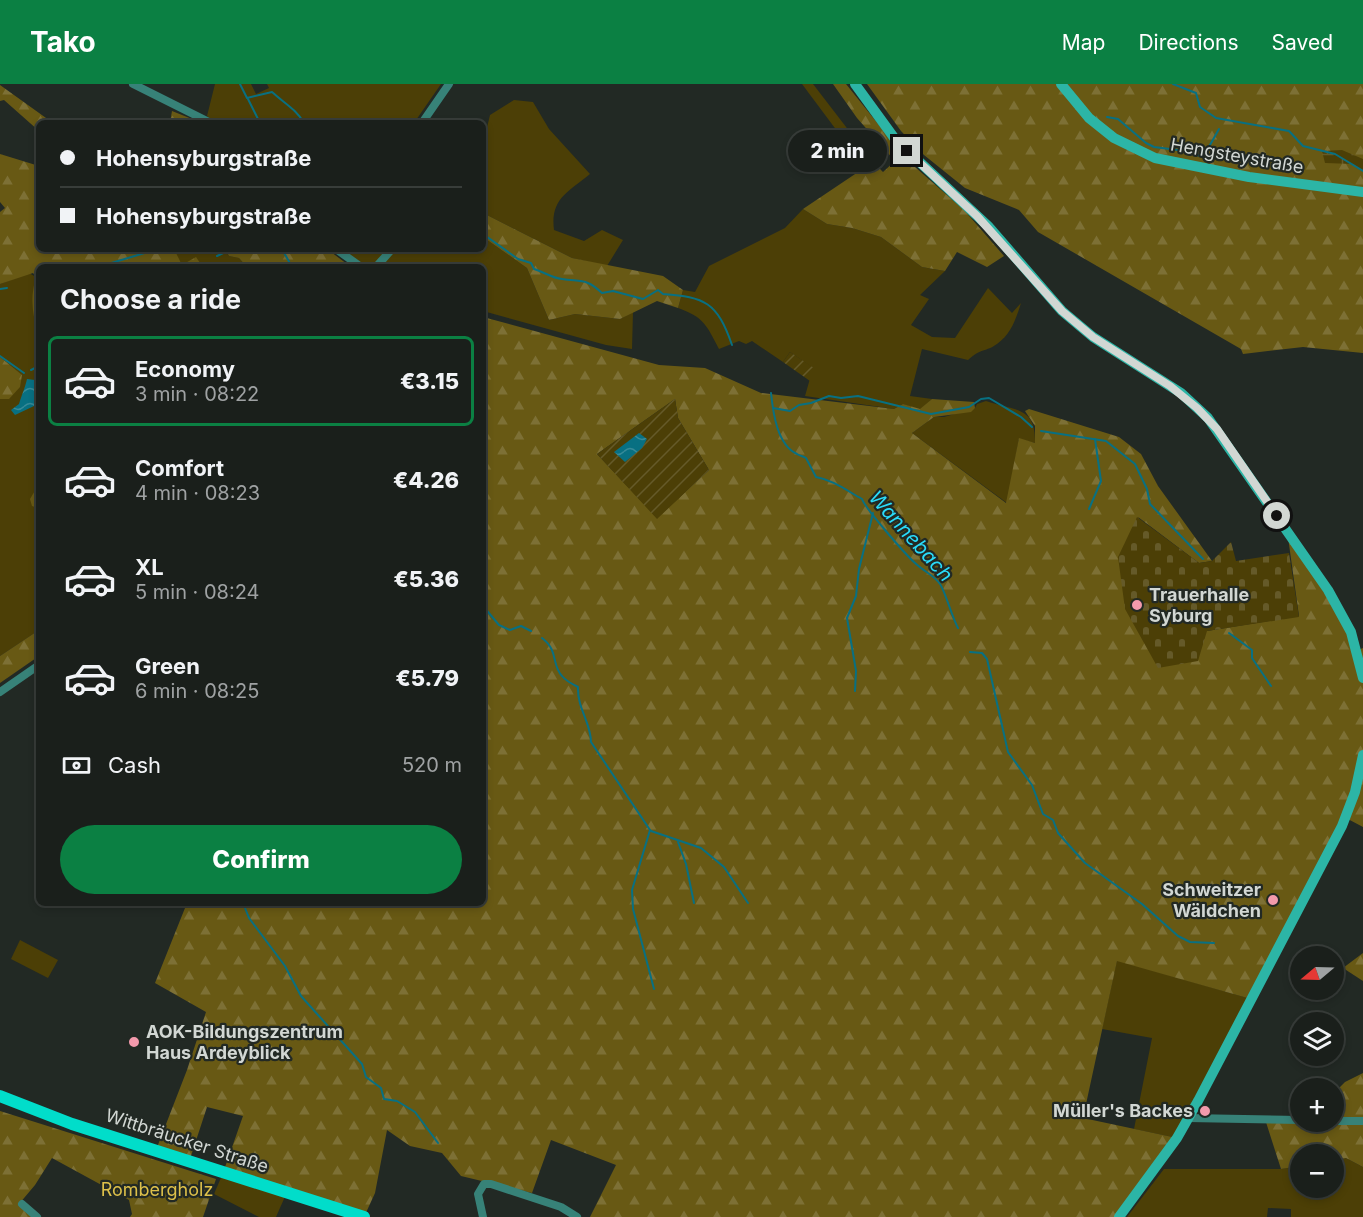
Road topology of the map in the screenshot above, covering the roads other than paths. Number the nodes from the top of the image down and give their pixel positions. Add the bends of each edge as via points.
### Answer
1 (134, 84) edge
2 (448, 84) edge
3 (855, 84) edge
4 (1061, 84) edge
5 (205, 120) edge
6 (424, 120) edge
7 (1363, 192) edge
8 (340, 252) edge
9 (389, 252) edge
10 (357, 264) edge
11 (379, 264) edge
12 (36, 667) edge
13 (1363, 678) edge
14 (0, 693) edge
15 (1363, 755) edge
16 (0, 1096) edge
17 (1188, 1118) junction
18 (1290, 1120) edge
19 (1344, 1121) edge
20 (1363, 1121) edge
21 (22, 1204) dead end
22 (37, 1217) edge
23 (364, 1217) edge
24 (483, 1217) edge
25 (577, 1217) edge
26 (1119, 1217) edge

1 - 5 street
2 - 6 street
3 - 13 main road via 895,139 981,219 1062,311 1093,337 1181,393 1208,418 1328,590 1351,632
4 - 7 main road, Hengsteystraße via 1089,118 1114,138 1155,158 1249,177
8 - 10 street
9 - 11 street
12 - 14 street
15 - 17 main road via 1342,826
16 - 23 main road, Wittbräucker Straße via 63,1121
17 - 18 street
17 - 26 main road
19 - 20 street
21 - 22 street
24 - 25 street via 478,1194 484,1184 561,1207

